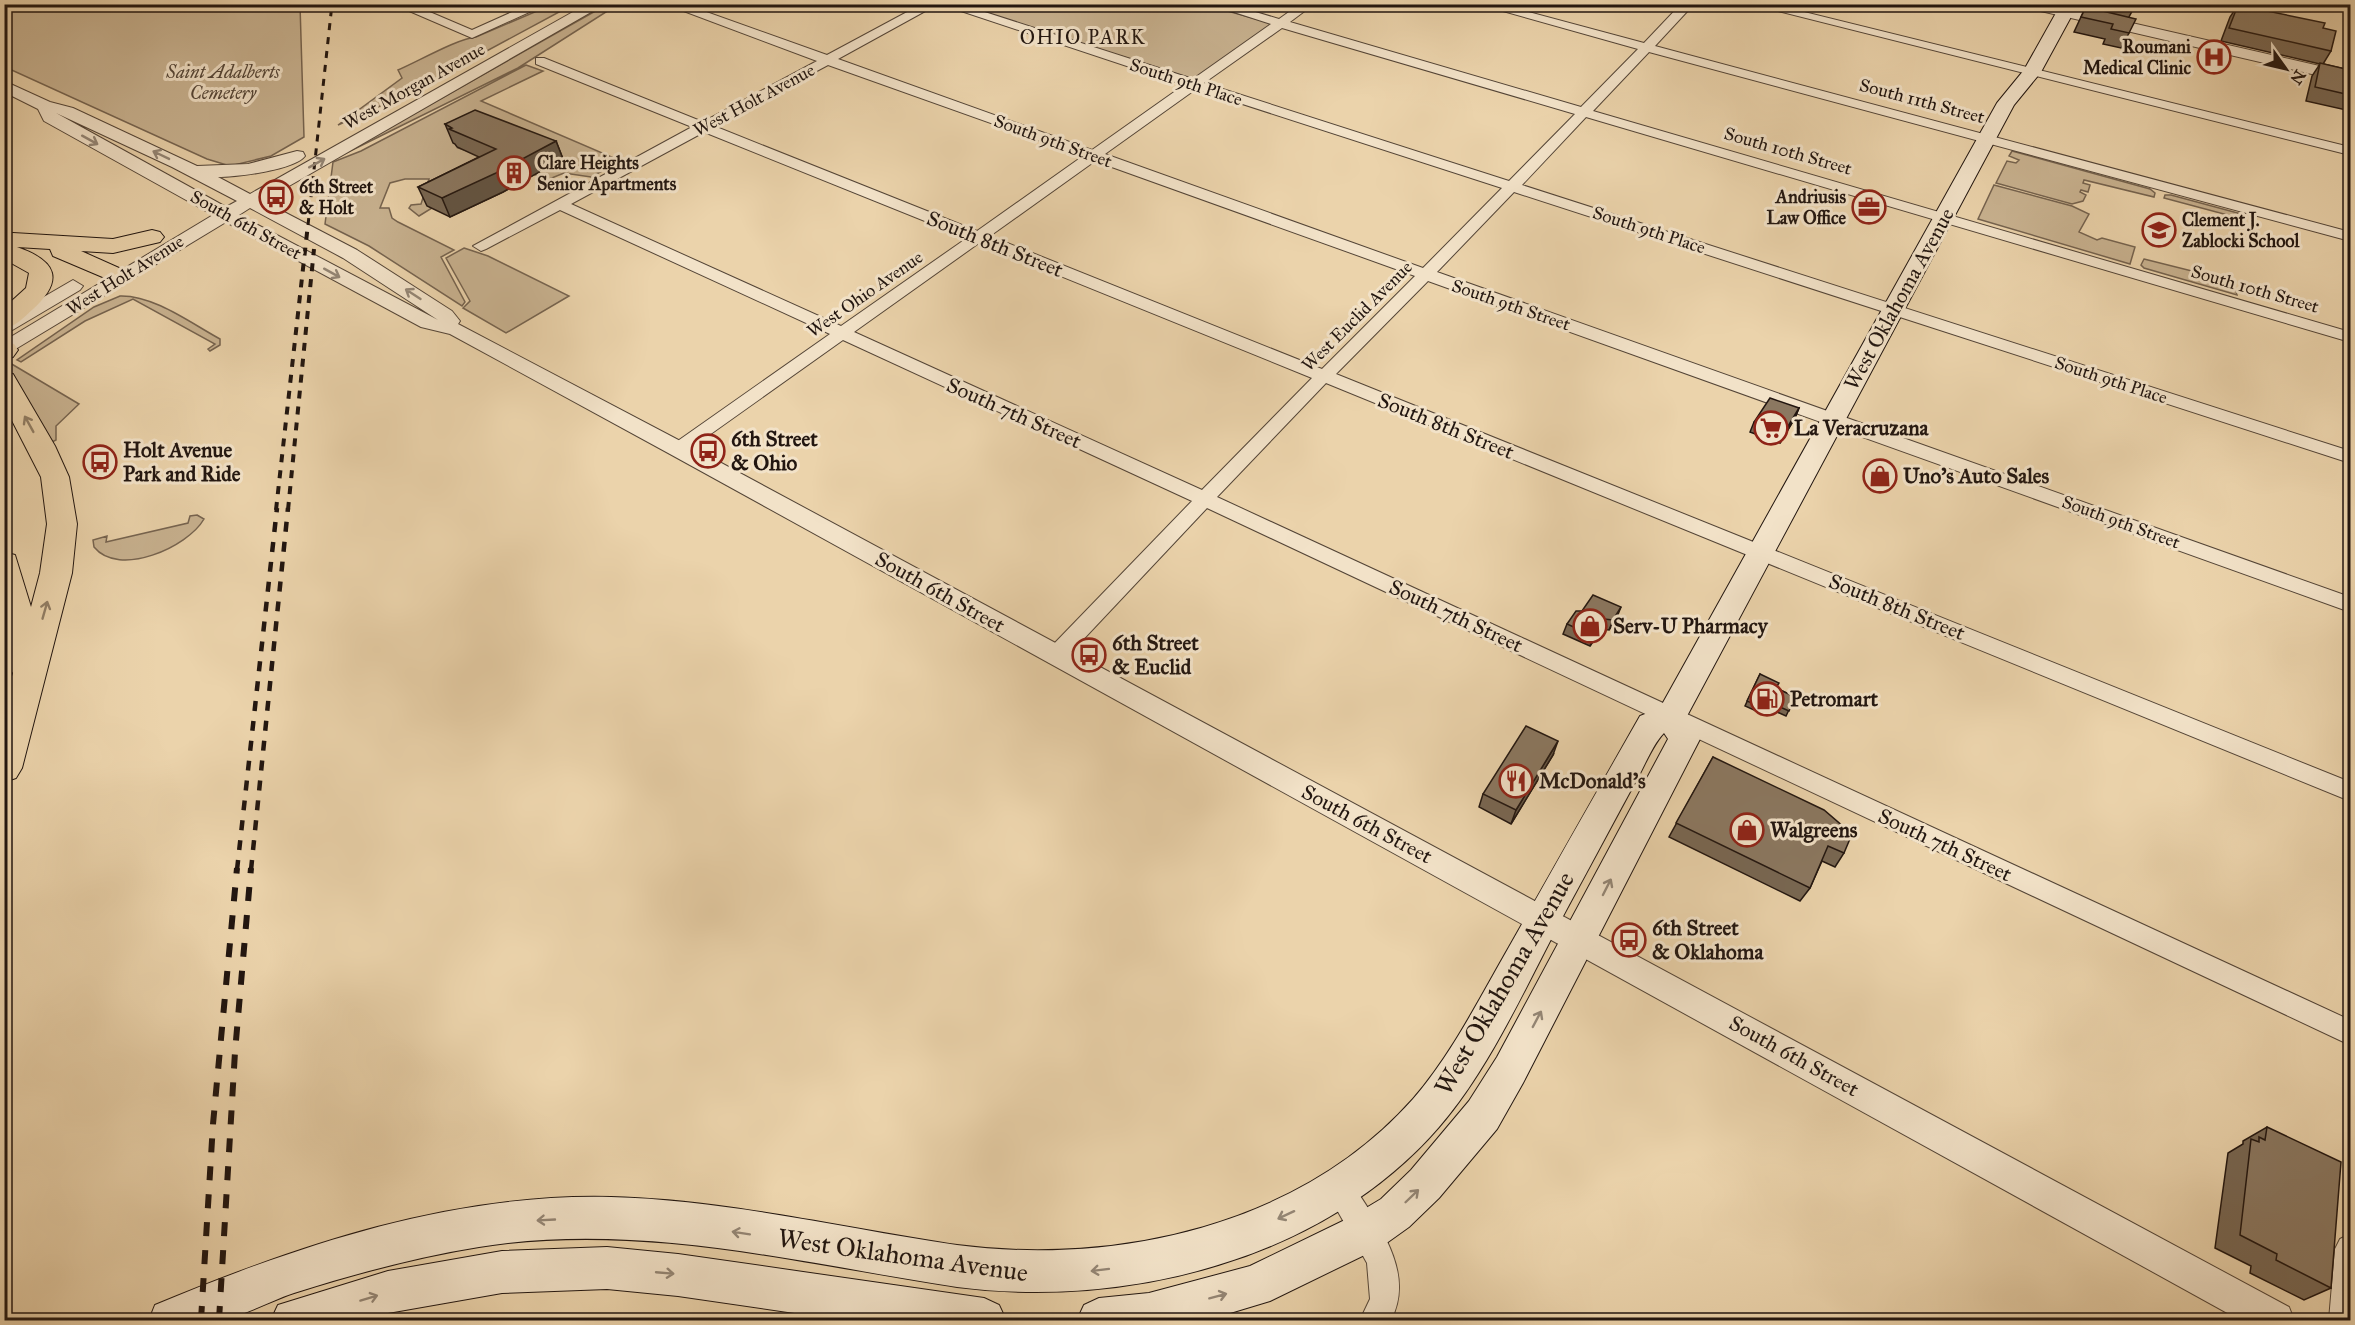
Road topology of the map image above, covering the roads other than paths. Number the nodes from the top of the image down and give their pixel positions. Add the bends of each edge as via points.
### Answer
1 (399, 4) edge
2 (541, 4) edge
3 (579, 4) edge
4 (598, 4) edge
5 (671, 4) edge
6 (932, 4) edge
7 (946, 4) edge
8 (1215, 4) edge
9 (1308, 4) edge
10 (1484, 4) edge
11 (1688, 4) edge
12 (1756, 4) edge
13 (2028, 4) edge
14 (2331, 4) edge
15 (2047, 7) edge
16 (2067, 9) edge
17 (2350, 9) edge
18 (1281, 24) junction
19 (2037, 25) dead end
20 (1645, 48) junction
21 (828, 60) junction
22 (540, 62) dead end
23 (2022, 65) junction
24 (2350, 78) edge
25 (1194, 85) junction
26 (4, 86) edge
27 (45, 106) junction
28 (1582, 111) junction
29 (705, 126) junction
30 (1986, 138) junction
31 (2350, 151) edge
32 (297, 156) junction
33 (1096, 156) junction
34 (190, 170) junction
35 (293, 176) junction
36 (1512, 186) junction
37 (240, 197) junction
38 (559, 204) junction
39 (209, 205) junction
40 (226, 214) junction
41 (1943, 217) junction
42 (291, 223) junction
43 (263, 234) junction
44 (2350, 236) edge
45 (979, 238) junction
46 (7, 243) edge
47 (155, 246) junction
48 (481, 246) dead end
49 (110, 272) junction
50 (1425, 275) junction
51 (1893, 309) junction
52 (4, 321) edge
53 (4, 329) edge
54 (457, 330) junction
55 (842, 334) junction
56 (2350, 337) edge
57 (5, 350) edge
58 (1325, 377) junction
59 (4, 381) edge
60 (1833, 419) junction
61 (678, 449) junction
62 (2350, 457) edge
63 (1204, 499) junction
64 (1762, 552) junction
65 (4, 563) edge
66 (2350, 604) edge
67 (1055, 656) junction
68 (26, 687) junction
69 (1671, 717) junction
70 (4, 768) edge
71 (2350, 792) edge
72 (1544, 919) junction
73 (1580, 939) junction
74 (2350, 1033) edge
75 (1338, 1187) junction
76 (1366, 1232) junction
77 (2350, 1249) edge
78 (170, 1320) edge
79 (293, 1320) edge
80 (984, 1320) edge
81 (1099, 1320) edge
82 (1375, 1320) edge
83 (2276, 1320) edge
84 (2344, 1320) edge

1 - 2 street via 472,34
3 - 32 street, West Morgan Avenue
35 -> 4 street, West Morgan Avenue
5 - 21 street, South 9th Street
6 - 21 street, West Holt Avenue
7 - 25 street, South 9th Place
8 - 18 street, South 10th Street
9 - 18 street, West Ohio Avenue
10 - 20 street, South 11th Street
11 - 20 street, West Euclid Avenue
12 - 23 street
13 - 15 street
14 - 17 street
15 - 16 street
15 - 19 main road
16 - 23 main road, West Oklahoma Avenue
16 - 24 street
18 - 25 street, West Ohio Avenue
18 - 28 street, South 10th Street
20 - 28 street, West Euclid Avenue
20 - 30 street, South 11th Street
21 - 29 street, West Holt Avenue
21 - 33 street, South 9th Street
22 - 29 street, South 8th Street
23 - 30 main road, West Oklahoma Avenue
23 - 31 street
25 - 33 street, West Ohio Avenue
25 - 36 street, South 9th Place
26 - 27 street, South 6th Street
34 -> 27 street, South 6th Street via 67,111
27 -> 39 street, South 6th Street via 50,118
28 - 36 street, West Euclid Avenue
28 - 41 street, South 10th Street
29 - 38 street, West Holt Avenue
29 - 45 street, South 8th Street
30 - 41 main road, West Oklahoma Avenue
30 - 44 street, South 11th Street
32 - 34 street via 235,172
32 - 37 street, West Morgan Avenue
33 - 45 street, West Ohio Avenue
33 - 50 street, South 9th Street
34 - 37 street, South 6th Street
35 - 37 street, West Morgan Avenue
35 - 42 street via 286,188
36 - 50 street, West Euclid Avenue
36 - 51 street, South 9th Place
37 - 39 street, West Holt Avenue
37 - 40 street, West Holt Avenue
37 - 42 street, South 6th Street
38 - 48 street, West Holt Avenue
38 - 55 street, South 7th Street
39 - 40 street, South 6th Street
39 - 47 street, West Holt Avenue
40 - 43 street, South 6th Street
40 - 47 street, West Holt Avenue
41 - 51 main road, West Oklahoma Avenue
41 - 56 street, South 10th Street
54 -> 42 street, South 6th Street via 445,315 405,289
43 - 47 street via 223,232
43 -> 54 street, South 6th Street via 428,323
45 - 55 street, West Ohio Avenue
45 - 58 street, South 8th Street
46 - 47 highway
46 - 49 highway via 69,253
46 - 52 highway via 38,264 43,272 34,295
47 - 49 street, West Holt Avenue
49 - 53 street, West Holt Avenue
49 - 57 street, West Holt Avenue
50 - 58 street, West Euclid Avenue
50 - 60 street, South 9th Street
51 - 60 main road, West Oklahoma Avenue
51 - 62 street, South 9th Place
54 - 61 street, South 6th Street
55 - 61 street, West Ohio Avenue
55 - 63 street, South 7th Street
58 - 63 street, West Euclid Avenue
58 - 64 street, South 8th Street
68 -> 59 highway via 56,573 62,524 55,477
60 - 64 main road, West Oklahoma Avenue
60 - 66 street, South 9th Street
61 - 67 street, South 6th Street
63 - 67 street, West Euclid Avenue
63 - 69 street, South 7th Street
64 - 69 main road, West Oklahoma Avenue
64 - 71 street, South 8th Street
65 - 68 highway via 18,617
67 - 72 street, South 6th Street
68 - 70 highway
69 - 72 main road, West Oklahoma Avenue via 1651,724
73 -> 69 main road, West Oklahoma Avenue via 1684,739
69 - 74 street, South 7th Street
72 - 73 street, South 6th Street
72 - 75 main road, West Oklahoma Avenue via 1470,1050 1431,1106 1411,1130
76 -> 73 main road, West Oklahoma Avenue via 1425,1184 1483,1115
73 - 83 street, South 6th Street
75 - 76 street
75 -> 78 main road, West Oklahoma Avenue via 1254,1229 1195,1251 1133,1266 1042,1274 952,1266 674,1222 512,1222 351,1254
81 -> 76 main road, West Oklahoma Avenue via 1149,1315 1255,1286
76 - 82 street via 1381,1259 1385,1301
77 - 84 street
79 -> 80 main road via 388,1292 493,1274 607,1268

